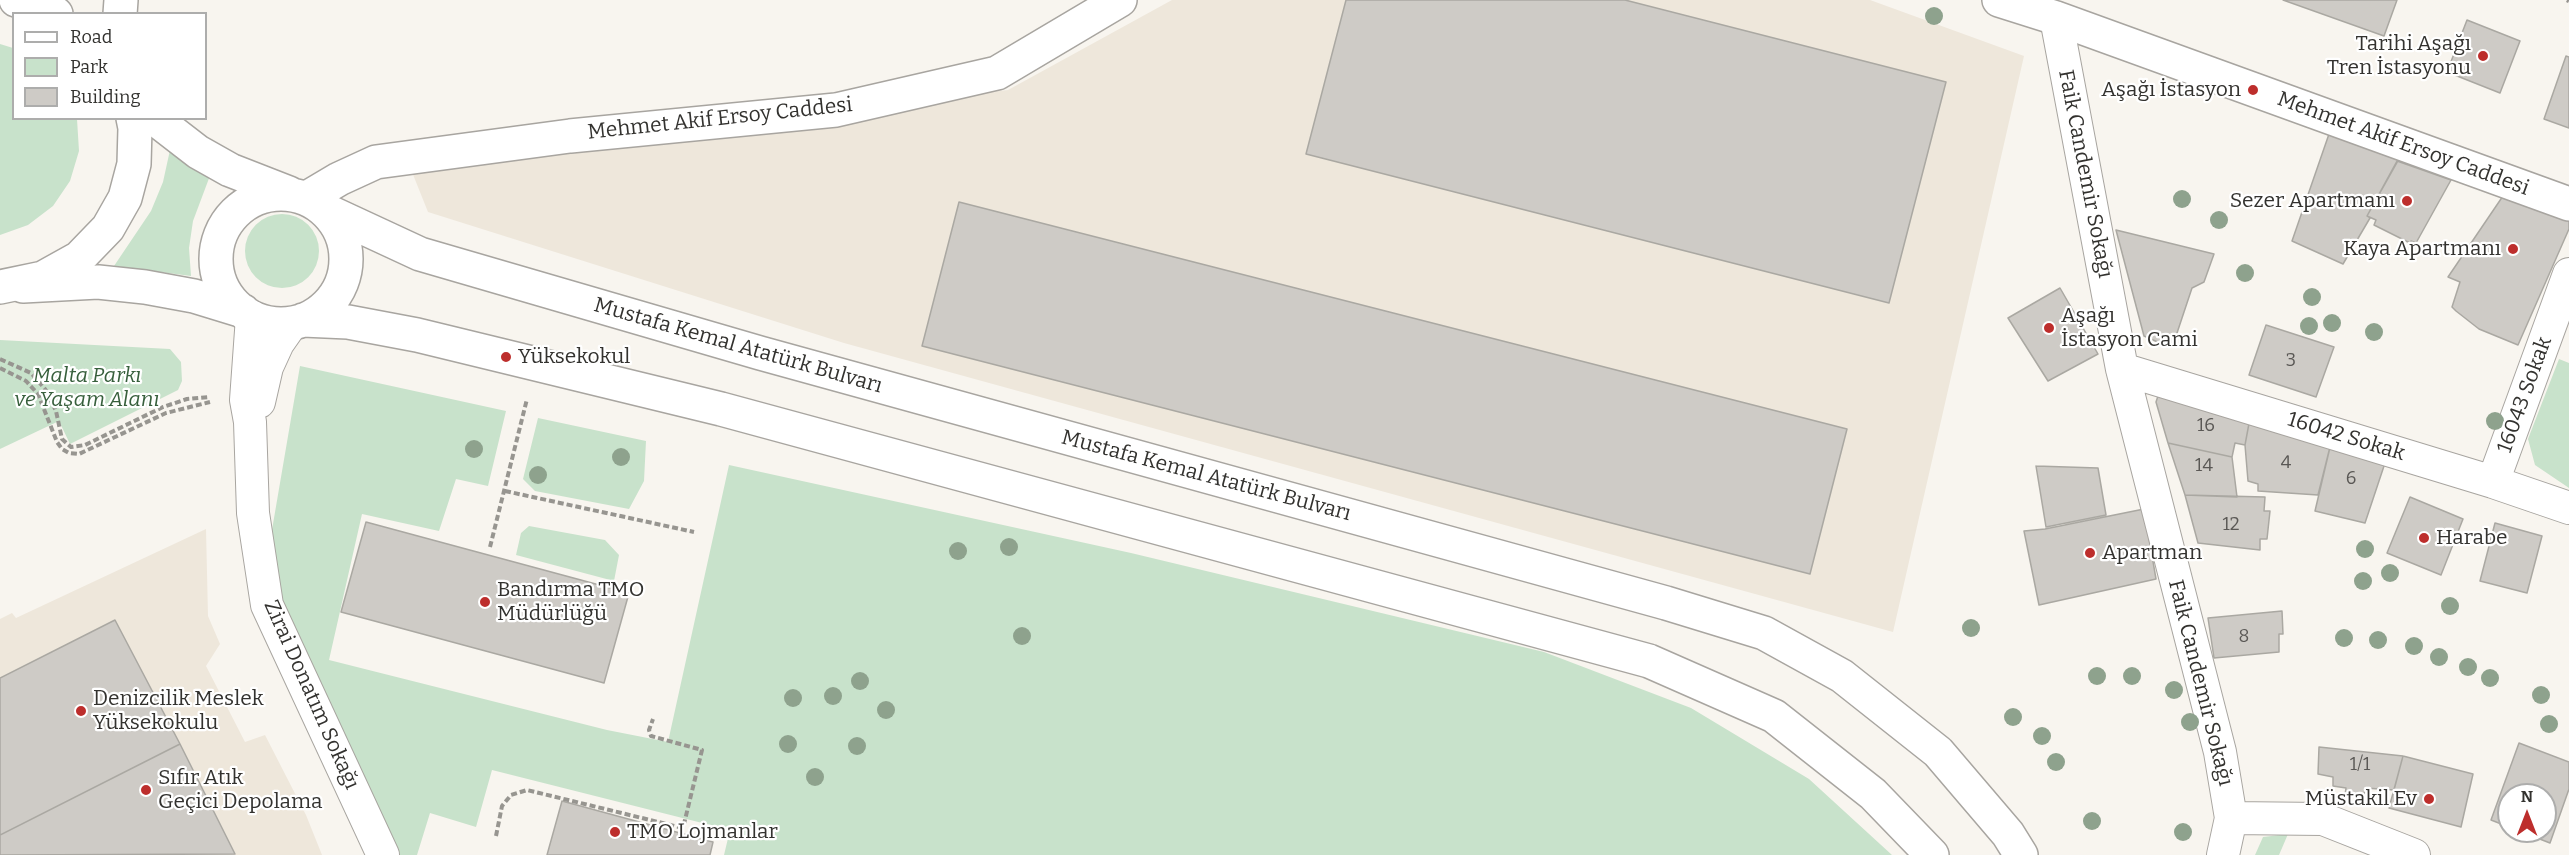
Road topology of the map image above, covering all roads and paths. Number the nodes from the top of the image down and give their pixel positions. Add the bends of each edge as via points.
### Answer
1 (16, 0) edge
2 (1120, 0) edge
3 (1999, 0) edge
4 (50, 12) edge
5 (2056, 18) junction
6 (133, 120) edge
7 (157, 120) edge
8 (309, 201) junction
9 (2569, 204) edge
10 (2569, 274) edge
11 (2, 287) edge
12 (247, 314) junction
13 (297, 321) junction
14 (0, 359) edge
15 (535, 364) junction
16 (0, 368) edge
17 (2122, 369) junction
18 (248, 411) junction
19 (2493, 482) junction
20 (505, 491) junction
21 (2569, 508) edge
22 (694, 532) dead end
23 (490, 547) dead end
24 (653, 719) dead end
25 (2231, 818) junction
26 (496, 836) dead end
27 (382, 855) edge
28 (1932, 855) edge
29 (2021, 855) edge
30 (2223, 855) edge
31 (2414, 855) edge

1 - 4 main road
2 - 8 main road, Mehmet Akif Ersoy Caddesi via 997,73 836,110 570,136 376,162 339,179
3 - 5 main road, Mehmet Akif Ersoy Caddesi
5 - 9 main road, Mehmet Akif Ersoy Caddesi
5 - 17 street, Faik Candemir Sokağı
6 - 11 main road via 134,164 125,198 108,228 79,258 43,278
7 - 8 main road, Mustafa Kemal Atatürk Bulvarı via 198,152 230,170
8 - 12 main road via 275,194 253,200 234,213 222,231 216,252 218,275 227,295
8 - 13 main road via 336,224 345,241 345,271 334,297 320,311
8 - 29 main road, Mustafa Kemal Atatürk Bulvarı via 420,254 760,353 1764,633 1842,676 1938,752 2008,834
10 - 19 street, 16043 Sokak
11 - 12 main road via 98,282 145,287 194,296
12 - 13 main road via 272,322
12 - 18 street, Zirai Donatım Sokağı
13 - 15 main road via 359,324
13 - 18 street, Zirai Donatım Sokağı via 278,344 267,367 260,401
14 - 18 path via 31,373 45,389 56,411 62,439 71,447 85,445 187,399 226,397
15 - 20 path
15 - 28 main road via 721,409 1649,661 1774,716 1873,794
16 - 18 path via 26,381 38,394 57,442 69,453 79,454 166,413 206,403
17 - 19 street, 16042 Sokak
17 - 25 street, Faik Candemir Sokağı via 2220,752
18 - 27 street, Zirai Donatım Sokağı via 253,513 267,605
19 - 21 street, 16042 Sokak
20 - 22 path
20 - 23 path
24 - 26 path via 651,736 702,750 683,828 527,790 511,795 502,806
25 - 30 street, Faik Candemir Sokağı
25 - 31 street via 2324,819

